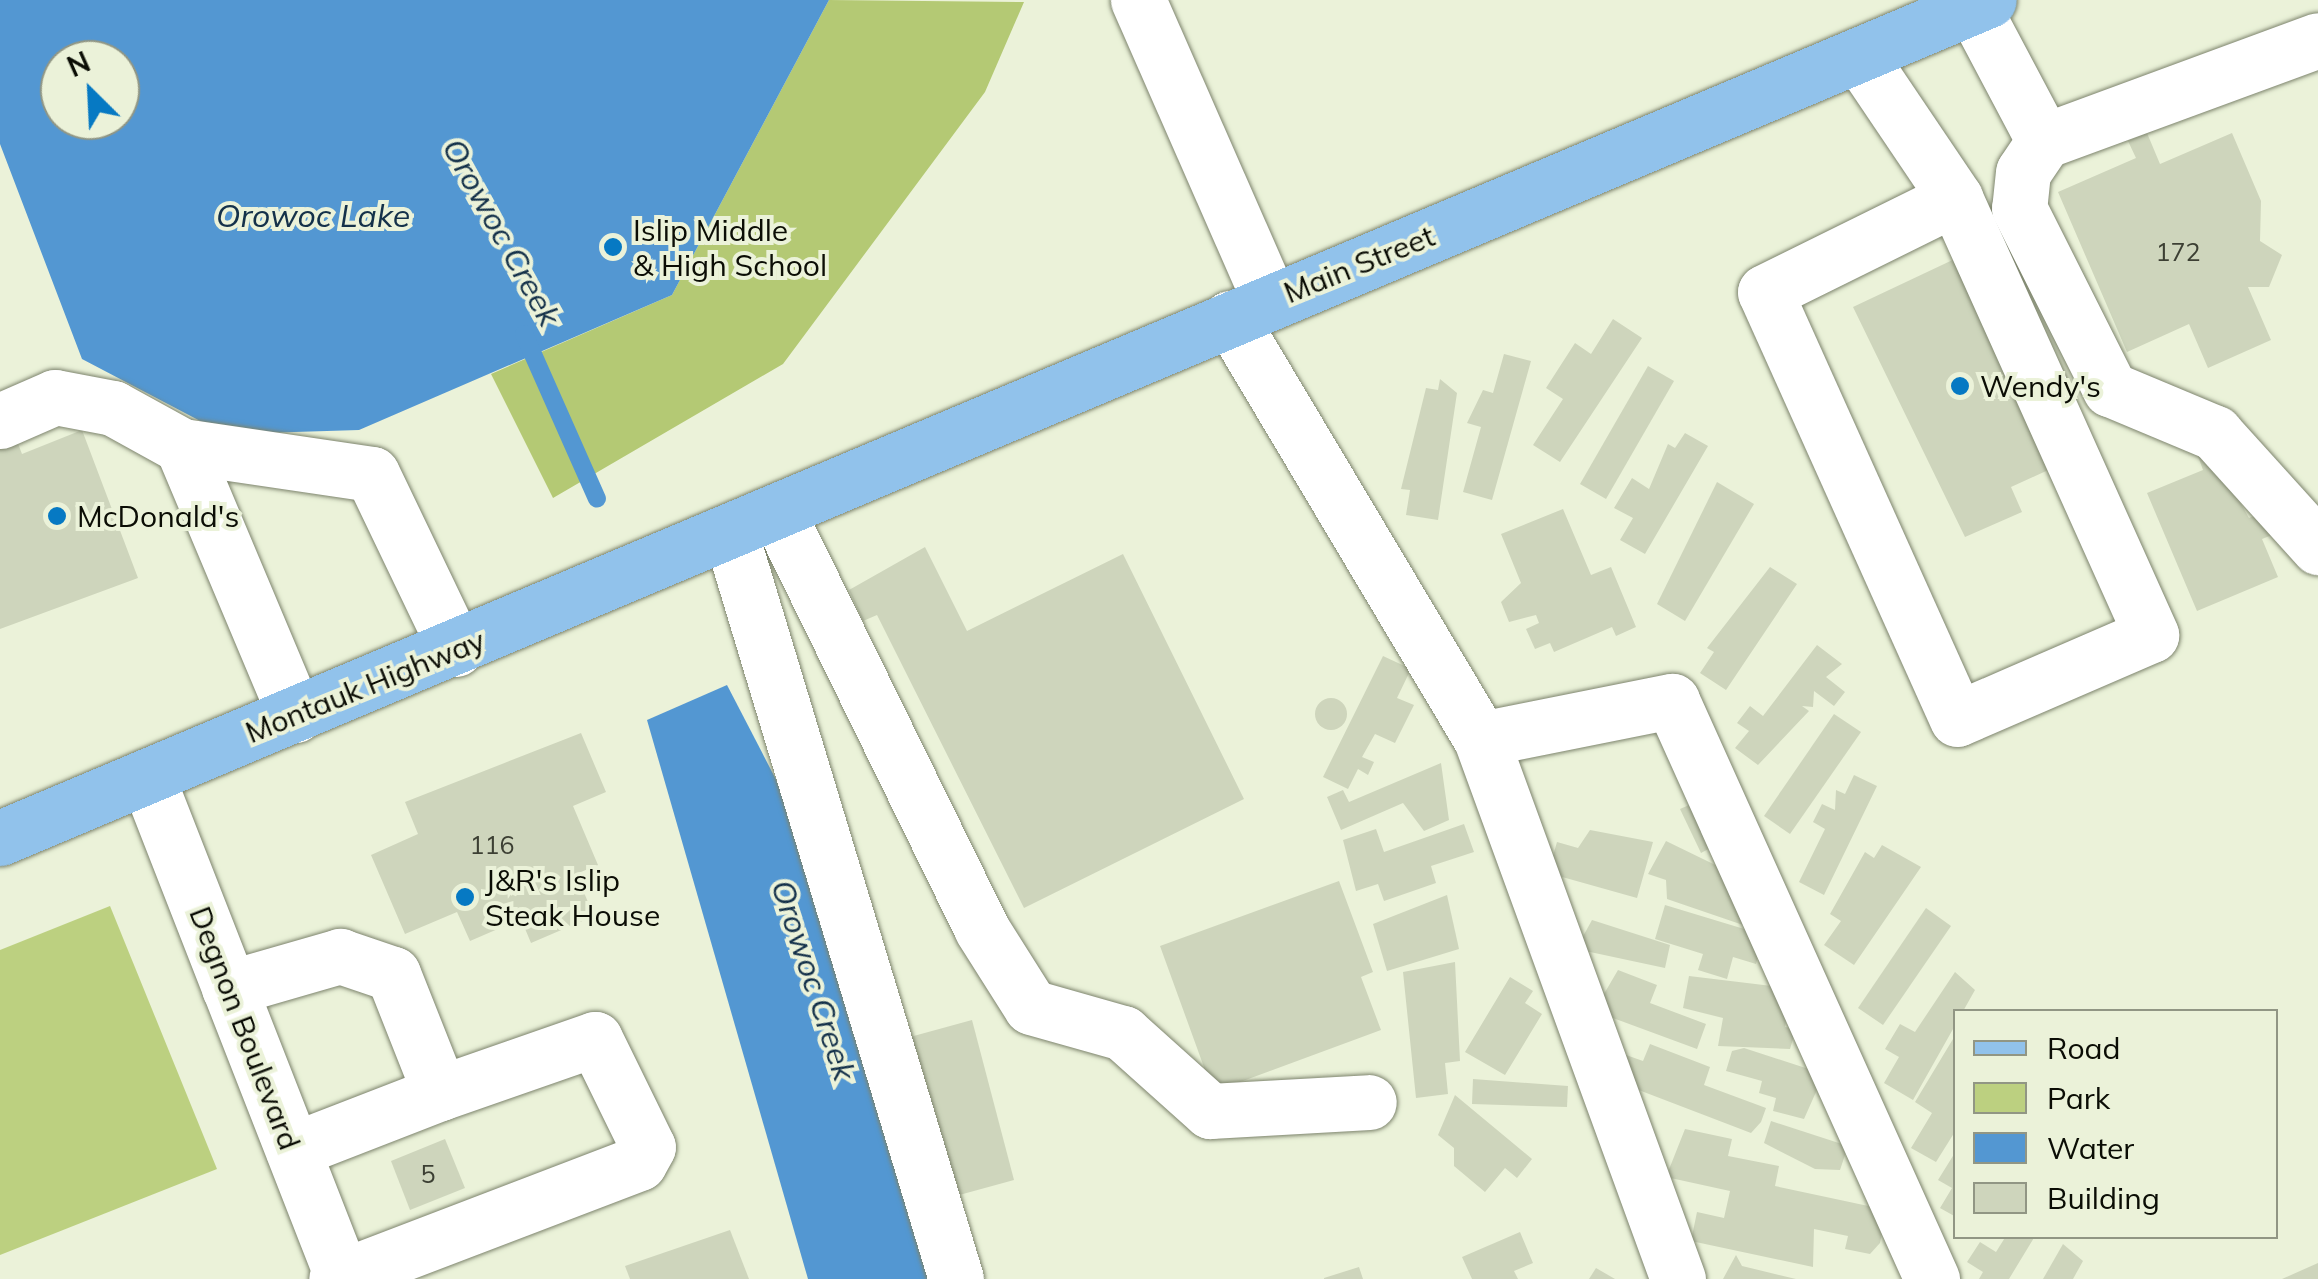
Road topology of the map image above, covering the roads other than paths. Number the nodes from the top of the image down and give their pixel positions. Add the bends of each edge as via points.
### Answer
1 (1981, 4) edge
2 (1158, 7) edge
3 (2318, 40) edge
4 (1860, 57) junction
5 (2044, 141) junction
6 (1956, 198) junction
7 (1250, 309) junction
8 (0, 421) edge
9 (182, 446) junction
10 (755, 525) junction
11 (2318, 547) edge
12 (456, 650) junction
13 (296, 715) junction
14 (1482, 740) junction
15 (146, 777) junction
16 (0, 838) edge
17 (229, 988) junction
18 (440, 1093) junction
19 (1369, 1102) dead end
20 (293, 1150) junction
21 (340, 1278) edge
22 (956, 1279) edge
23 (1678, 1279) edge
24 (1932, 1279) edge

1 - 4 main road, Main Street
1 - 5 street
2 - 7 street
3 - 5 street
4 - 6 street
4 - 7 main road, Main Street
5 - 11 street via 2023,172 2018,208 2110,390 2215,433
6 - 6 street via 2151,636 1957,719 1765,292
7 - 10 main road, Main Street
7 - 14 street
8 - 9 street via 55,396 113,408
9 - 12 street via 372,474
9 - 13 street
10 - 12 main road, Montauk Highway
10 - 19 street via 1031,1007 1123,1033 1210,1112
10 - 22 street
12 - 13 main road, Montauk Highway
13 - 15 main road, Montauk Highway
14 - 23 street
14 - 24 street via 1672,700
15 - 16 main road, Montauk Highway
15 - 17 street, Degnon Boulevard
17 - 18 street via 340,956 392,974
17 - 20 street, Degnon Boulevard
18 - 20 street
18 - 21 street via 595,1039 611,1056 648,1148 639,1162
20 - 21 street, Degnon Boulevard

